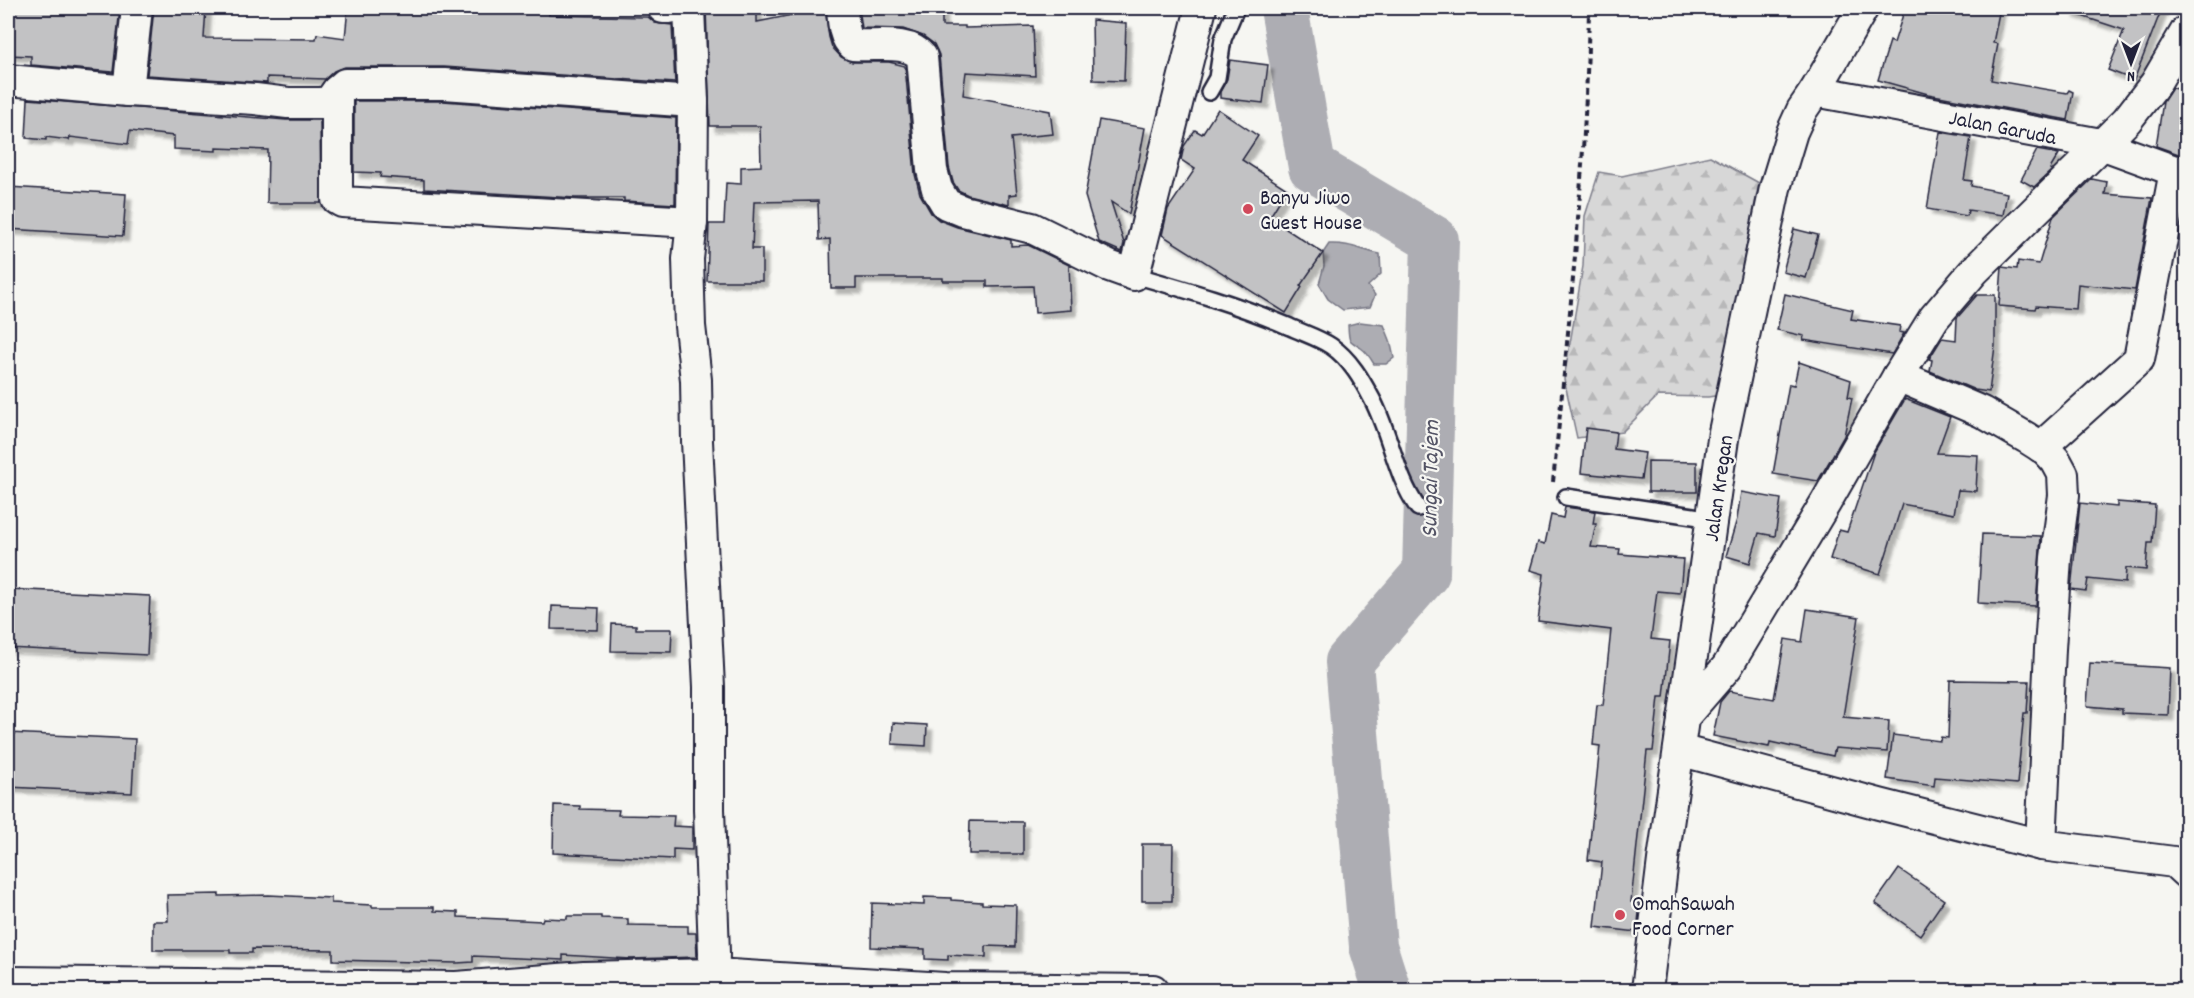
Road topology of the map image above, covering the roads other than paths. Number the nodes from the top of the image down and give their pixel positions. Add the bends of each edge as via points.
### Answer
1 (137, 8) edge
2 (663, 8) edge
3 (670, 8) edge
4 (689, 8) edge
5 (842, 8) edge
6 (1201, 8) edge
7 (1236, 8) edge
8 (1863, 8) edge
9 (2187, 31) edge
10 (8, 80) edge
11 (337, 91) junction
12 (1815, 91) junction
13 (128, 92) junction
14 (1209, 92) dead end
15 (693, 102) junction
16 (2101, 144) junction
17 (2181, 173) edge
18 (692, 222) junction
19 (1134, 275) junction
20 (1898, 376) junction
21 (2041, 447) junction
22 (1566, 497) road end
23 (1418, 508) dead end
24 (1713, 519) junction
25 (1683, 718) junction
26 (1679, 750) junction
27 (2041, 845) junction
28 (2182, 860) edge
29 (8, 982) edge
30 (714, 982) edge
31 (140, 988) edge
32 (456, 989) edge
33 (944, 989) edge
34 (1153, 990) edge
35 (1647, 990) edge

1 - 13 street
2 - 3 street
4 - 15 street
5 - 19 street via 849,43 905,47 922,57 932,170 946,204 1032,228
6 - 19 street
7 - 14 lane via 1223,39 1217,78
8 - 12 street, Jalan Kregan
9 - 16 street via 2155,84 2127,120
10 - 13 street
11 - 13 street via 328,103
11 - 15 street via 345,84 444,84
11 - 18 street via 337,199 342,202
12 - 16 street, Jalan Garuda
12 - 24 street, Jalan Kregan via 1792,132 1775,188 1724,432
15 - 18 street
16 - 17 street, Jalan Garuda
16 - 20 street via 1974,271 1934,318
17 - 21 street via 2139,359
18 - 30 street via 688,259 709,687
19 - 23 lane via 1231,303 1331,346 1360,377 1373,401 1402,481
20 - 21 street via 1982,412
20 - 25 street via 1727,667
21 - 27 street via 2056,461 2064,484 2055,569
22 - 24 lane
24 - 25 street, Jalan Kregan
25 - 26 street, Jalan Kregan
26 - 27 street
26 - 35 street, Jalan Kregan
27 - 28 street
29 - 31 street
30 - 32 street via 584,977
30 - 33 street
31 - 32 street
33 - 34 street

